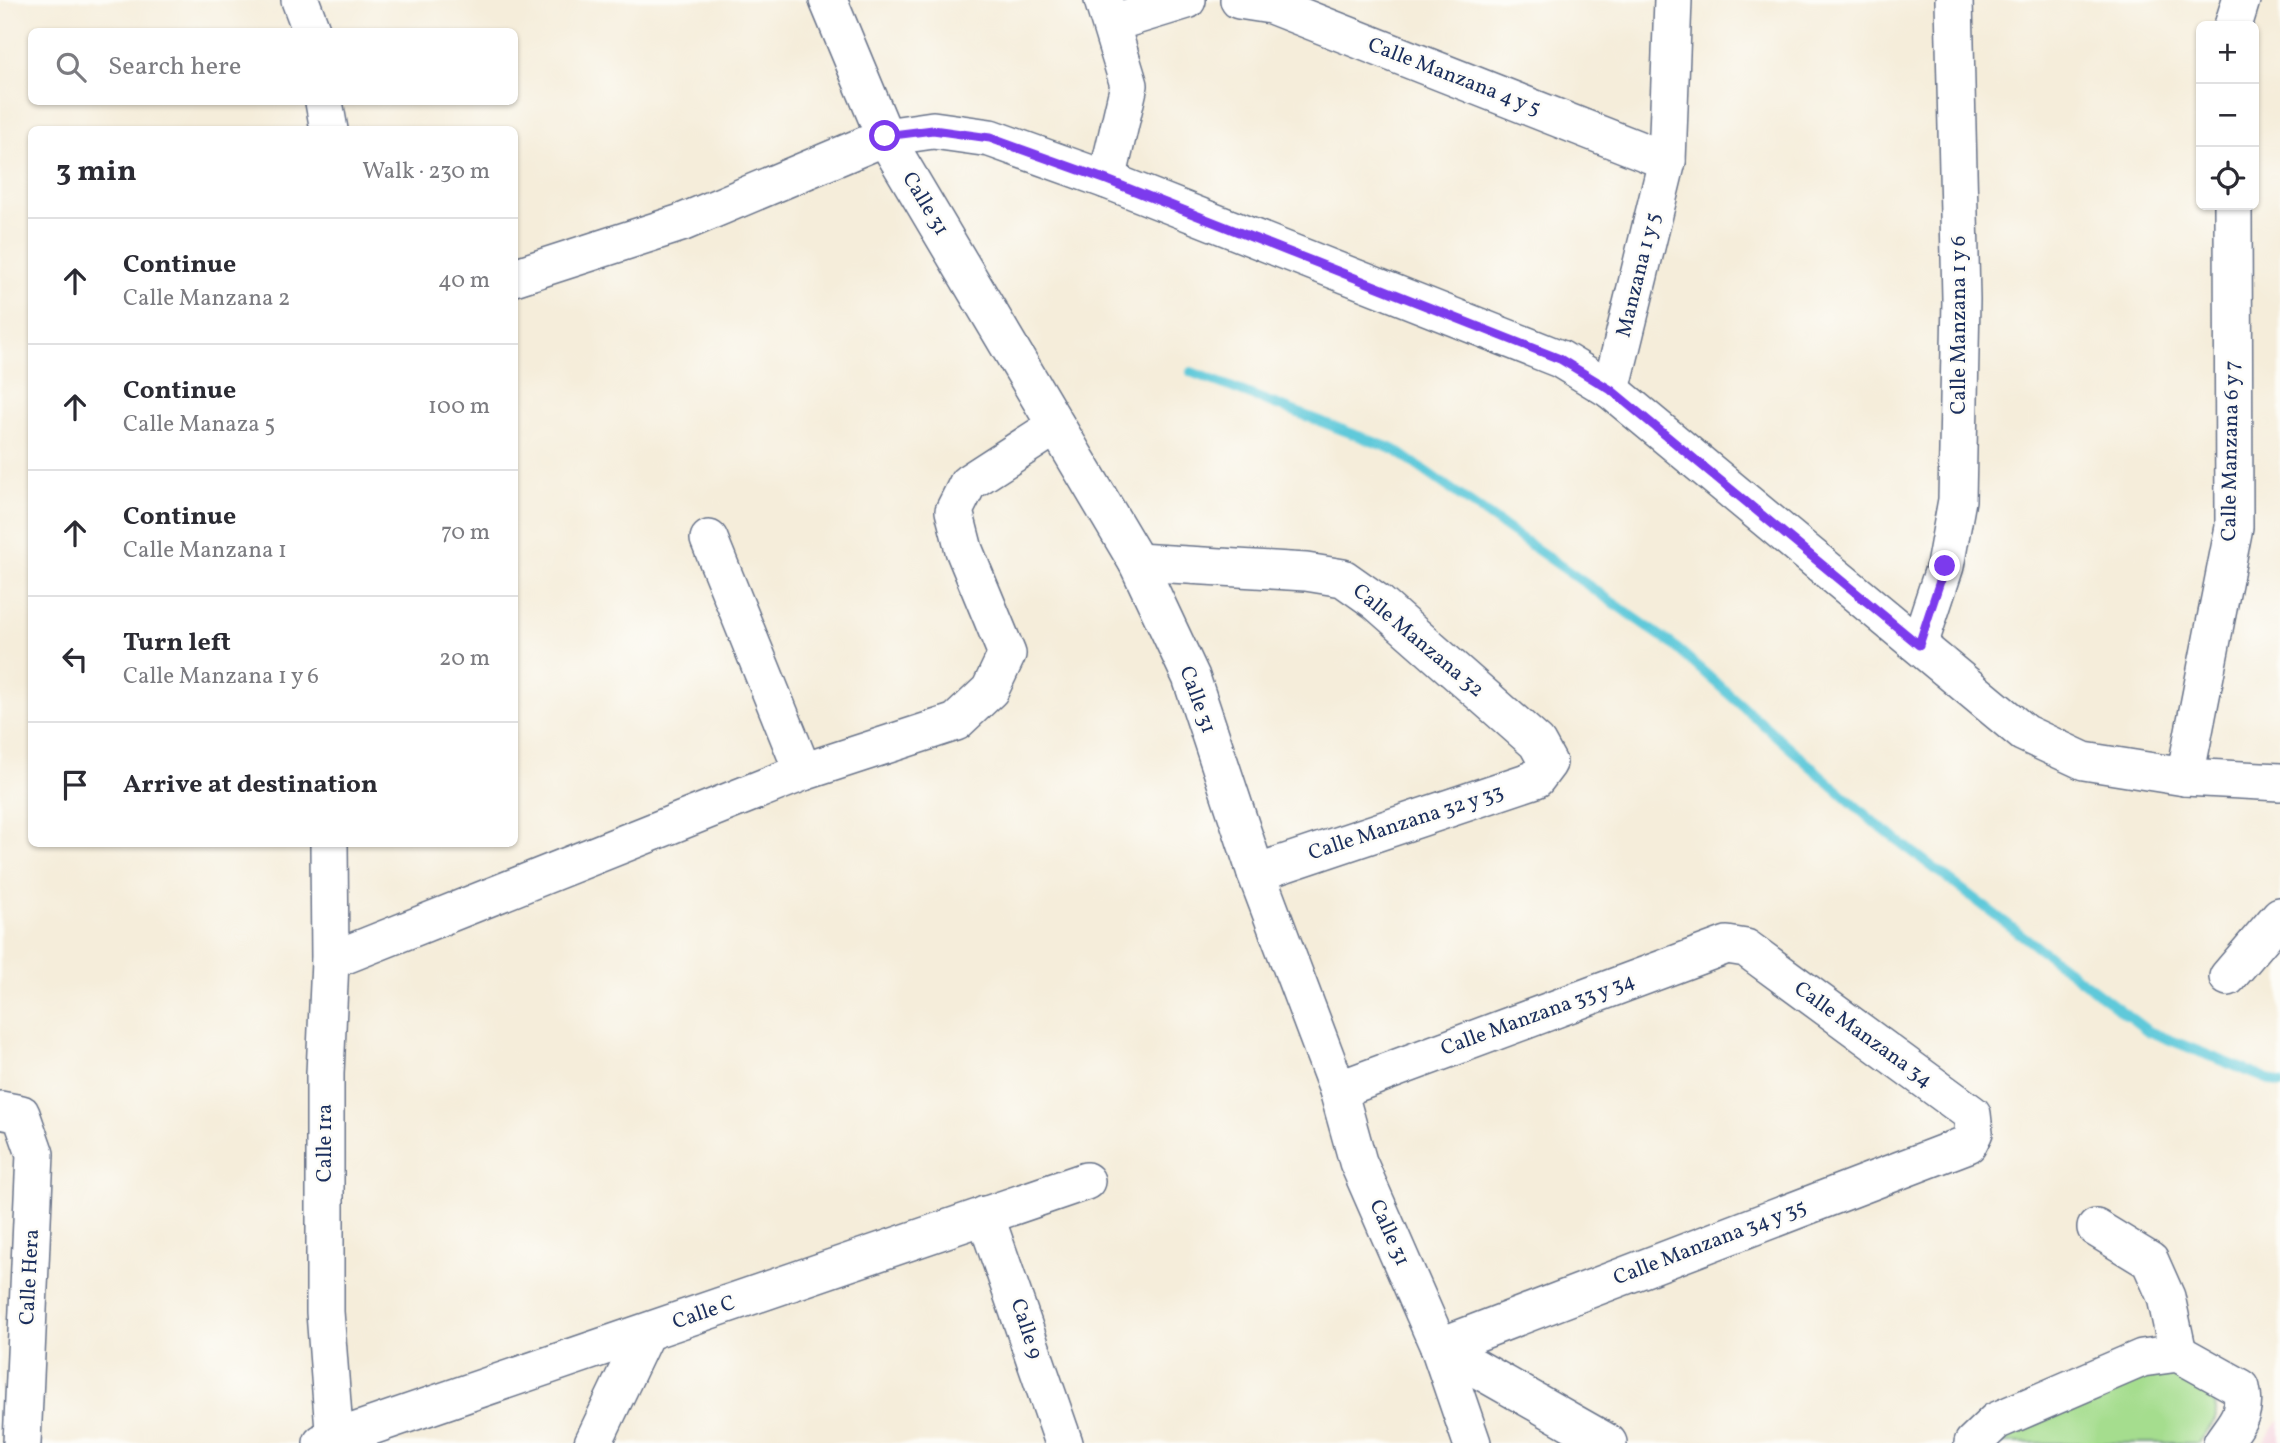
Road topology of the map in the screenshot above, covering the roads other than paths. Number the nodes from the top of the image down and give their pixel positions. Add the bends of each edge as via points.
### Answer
1 (300, 0) edge
2 (828, 0) edge
3 (1187, 0) edge
4 (1239, 0) edge
5 (1673, 0) edge
6 (1954, 0) edge
7 (2241, 0) edge
8 (1107, 12) edge
9 (2235, 21) edge
10 (310, 28) edge
11 (325, 105) edge
12 (328, 126) edge
13 (885, 136) junction
14 (1667, 161) junction
15 (1107, 180) junction
16 (2233, 210) edge
17 (518, 276) edge
18 (1611, 390) junction
19 (1056, 426) junction
20 (709, 539) dead end
21 (1137, 562) junction
22 (1919, 645) junction
23 (1548, 763) joint
24 (803, 772) junction
25 (2185, 777) junction
26 (2280, 782) edge
27 (329, 847) edge
28 (1256, 873) junction
29 (2280, 916) edge
30 (1739, 946) joint
31 (330, 961) junction
32 (2228, 976) dead end
33 (1338, 1090) junction
34 (11, 1112) edge
35 (1974, 1132) joint
36 (1086, 1181) dead end
37 (985, 1215) junction
38 (2096, 1228) dead end
39 (645, 1334) junction
40 (1439, 1347) junction
41 (2178, 1353) junction
42 (331, 1441) edge
43 (22, 1443) edge
44 (593, 1443) edge
45 (1064, 1443) edge
46 (1472, 1443) edge
47 (1608, 1443) edge
48 (1973, 1443) edge
49 (2222, 1443) edge

1 - 10 street
2 - 13 street, Calle 31
3 - 8 street
4 - 14 street, Calle Manzana 4 y 5 via 1271,5
5 - 14 street, Manzana 1 y 5
6 - 22 street, Calle Manzana 1 y 6 via 1961,299 1957,500 1945,566
7 - 9 street
8 - 15 street via 1129,85
11 - 12 street
13 - 15 street via 933,130 990,138
13 - 17 street via 681,223
13 - 19 street, Calle 31
14 - 18 street, Manzana 1 y 5
15 - 18 street via 1560,359
16 - 25 street, Calle Manzana 6 y 7 via 2234,527
18 - 22 street
19 - 21 street, Calle 31
19 - 24 street via 968,483 954,510 964,550 1007,654 990,690 956,722
20 - 24 street
21 - 23 street, Calle Manzana 32 via 1343,578 1377,602 1537,743
21 - 28 street, Calle 31 via 1191,677
22 - 25 street via 2024,733 2084,761
23 - 28 street, Calle Manzana 32 y 33 via 1536,779
24 - 31 street
25 - 26 street
27 - 31 street, Calle 1ra
28 - 33 street, Calle 31
29 - 32 street
30 - 33 street, Calle Manzana 33 y 34 via 1727,944
30 - 35 street, Calle Manzana 34 via 1972,1114
31 - 42 street, Calle 1ra via 325,1312
33 - 40 street, Calle 31 via 1358,1162
34 - 43 street, Calle Hera via 36,1154
35 - 40 street, Calle Manzana 34 y 35 via 1968,1144
36 - 37 street, Calle C
37 - 39 street, Calle C
37 - 45 street, Calle 9
38 - 41 street via 2150,1261 2166,1297
39 - 42 street, Calle C
39 - 44 street
40 - 46 street, Calle 31
40 - 47 street
41 - 48 street via 2142,1358 1996,1421
41 - 49 street via 2241,1388 2242,1414

